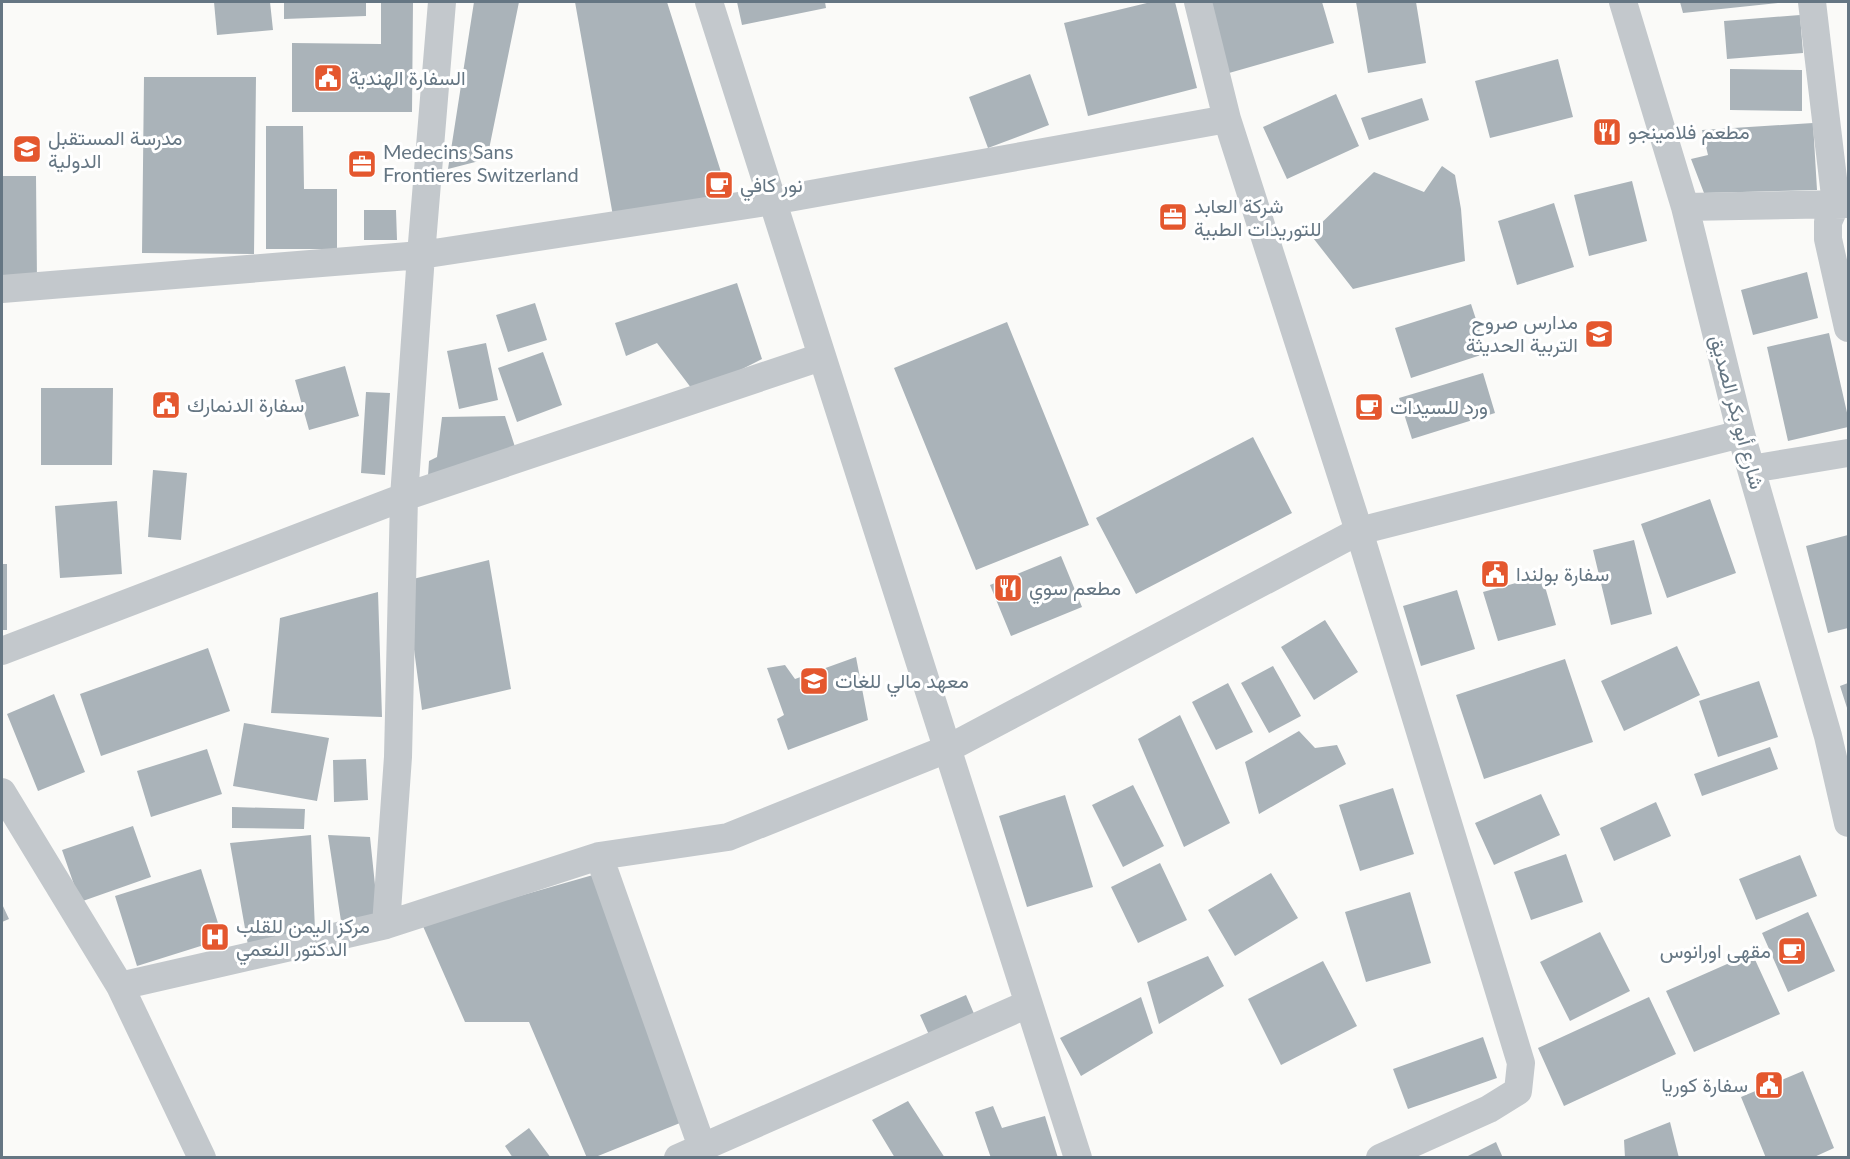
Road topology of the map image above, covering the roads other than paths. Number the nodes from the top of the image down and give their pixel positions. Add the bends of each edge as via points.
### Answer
1 (442, 2) edge
2 (709, 2) edge
3 (1198, 2) edge
4 (1623, 2) edge
5 (1812, 2) edge
6 (1227, 119) junction
7 (772, 201) junction
8 (1842, 204) edge
9 (1685, 207) junction
10 (421, 255) junction
11 (2, 289) edge
12 (1848, 328) edge
13 (821, 357) junction
14 (1741, 434) junction
15 (1848, 453) edge
16 (1751, 469) junction
17 (404, 497) junction
18 (1359, 531) junction
19 (2, 651) edge
20 (1838, 734) edge
21 (947, 749) junction
22 (2, 792) edge
23 (1848, 823) edge
24 (599, 856) junction
25 (386, 925) junction
26 (120, 986) junction
27 (1028, 1004) junction
28 (690, 1152) edge
29 (194, 1156) edge
30 (1078, 1158) edge
31 (1380, 1158) edge

1 - 10 street
2 - 7 street
3 - 6 street
4 - 9 street, شارع أبو بكر الصديق
5 - 8 street
6 - 7 street
6 - 18 street
7 - 10 street
7 - 13 street
8 - 9 street
8 - 12 street via 1828,222 1828,239
9 - 14 street, شارع أبو بكر الصديق
10 - 11 street
10 - 17 street
13 - 17 street
13 - 21 street
14 - 16 street, شارع أبو بكر الصديق
14 - 18 street
15 - 16 street
16 - 20 street, شارع أبو بكر الصديق
17 - 19 street
17 - 25 street via 398,757
18 - 21 street
18 - 31 street via 1521,1063 1518,1091 1489,1109
20 - 23 street, شارع أبو بكر الصديق
21 - 24 street via 728,837
21 - 27 street
22 - 26 street
24 - 25 street
24 - 28 street
25 - 26 street
26 - 29 street
27 - 28 street
27 - 30 street

